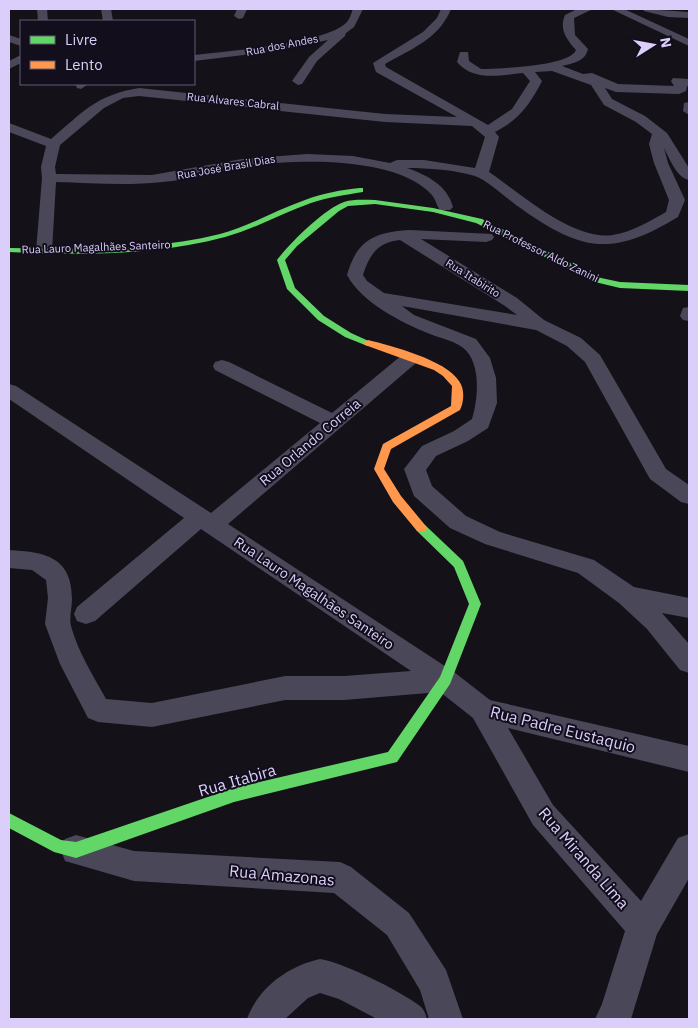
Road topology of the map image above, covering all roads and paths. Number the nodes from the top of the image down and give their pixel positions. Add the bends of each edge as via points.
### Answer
1 (358, 9) edge
2 (446, 9) edge
3 (588, 9) edge
4 (616, 9) edge
5 (648, 9) edge
6 (689, 15) edge
7 (349, 27) junction
8 (689, 44) edge
9 (464, 54) dead end
10 (195, 58) edge
11 (20, 59) edge
12 (9, 66) edge
13 (553, 67) junction
14 (526, 69) junction
15 (582, 76) junction
16 (298, 80) dead end
17 (689, 83) edge
18 (689, 106) edge
19 (689, 111) edge
20 (476, 122) junction
21 (10, 128) edge
22 (487, 131) junction
23 (659, 134) junction
24 (54, 144) junction
25 (384, 165) junction
26 (481, 173) junction
27 (689, 176) edge
28 (49, 178) junction
29 (449, 211) junction
30 (402, 234) junction
31 (486, 237) junction
32 (9, 250) edge
33 (44, 251) junction
34 (518, 253) dead end
35 (584, 287) dead end
36 (689, 288) edge
37 (379, 297) junction
38 (660, 298) dead end
39 (541, 325) junction
40 (409, 359) junction
41 (222, 366) dead end
42 (9, 390) edge
43 (334, 422) junction
44 (689, 496) edge
45 (206, 521) junction
46 (9, 559) edge
47 (628, 596) junction
48 (689, 608) edge
49 (86, 614) dead end
50 (689, 662) edge
51 (445, 680) junction
52 (483, 710) junction
53 (689, 759) edge
54 (9, 820) edge
55 (76, 850) junction
56 (686, 859) edge
57 (643, 927) junction
58 (264, 1019) edge
59 (410, 1019) edge
60 (446, 1019) edge
61 (612, 1019) edge

1 - 7 street
2 - 20 street via 444,18 432,32 379,63 380,70
3 - 13 street via 569,17 569,37 582,49 581,54
4 - 8 street
5 - 6 street
7 - 10 street, Rua dos Andes via 304,42
7 - 16 street via 313,59
9 - 14 street via 463,62 478,72
11 - 12 street
13 - 14 street
13 - 15 street
14 - 22 street via 536,81 516,113 505,123
15 - 17 street via 623,89 678,90 682,88 677,81
15 - 23 street via 600,87 603,98 608,102 650,125
18 - 19 street
20 - 22 street
20 - 24 street, Rua Alvares Cabral via 385,118 139,92 120,95 99,105
21 - 24 street
22 - 26 street via 492,138
23 - 26 street via 656,144 661,163 677,200 673,214 612,240 593,241 564,229
23 - 27 street via 668,142 675,159
24 - 28 street via 48,167
25 - 26 street via 424,164
25 - 28 street, Rua José Brasil Dias via 283,158 152,179
25 - 29 street, Rua José Brasil Dias via 398,168 440,192
28 - 33 street
29 - 31 street, Rua Lauro Magalhães Santeiro
29 - 33 street, Rua Lauro Magalhães Santeiro via 429,199 349,190 312,200 255,225 200,241 132,248
29 - 36 street, Rua Professor Aldo Zanini via 479,221 598,280 620,285
29 - 40 street via 400,204 347,204 290,247 281,260 291,289 321,318 348,335
30 - 31 street
30 - 37 street via 374,242 357,266 355,275 360,284
30 - 39 street, Rua Itabirito via 511,302
31 - 34 street, Rua Lauro Magalhães Santeiro
32 - 33 street, Rua Lauro Magalhães Santeiro
35 - 38 street via 612,294
37 - 39 street
37 - 47 street via 408,319 469,343 481,358 486,378 487,403 480,423 429,451 415,469 422,490 458,522 494,538 586,566
39 - 44 street via 574,342 593,359 658,474
40 - 43 street, Rua Orlando Correia
40 - 51 street, Rua Itabira via 437,368 454,379 459,391 456,408 387,447 379,469 418,525 459,564 475,604
41 - 43 street
42 - 45 street, Rua Lauro Magalhães Santeiro
43 - 45 street, Rua Orlando Correia
45 - 49 street, Rua Orlando Correia
45 - 51 street, Rua Lauro Magalhães Santeiro
46 - 51 street via 38,561 57,576 60,598 58,624 73,664 98,710 152,715 285,688 344,688
47 - 48 street
47 - 50 street via 656,622
51 - 52 street, Rua Padre Eustaquio
51 - 55 street, Rua Itabira via 392,757 234,795
52 - 53 street, Rua Padre Eustaquio
52 - 57 street, Rua Miranda Lima via 543,815
54 - 55 street via 59,847
55 - 60 street, Rua Amazonas via 134,866 340,878 398,924 434,982
56 - 57 street
57 - 61 street via 616,1015
58 - 59 street via 298,983 321,976 343,983

